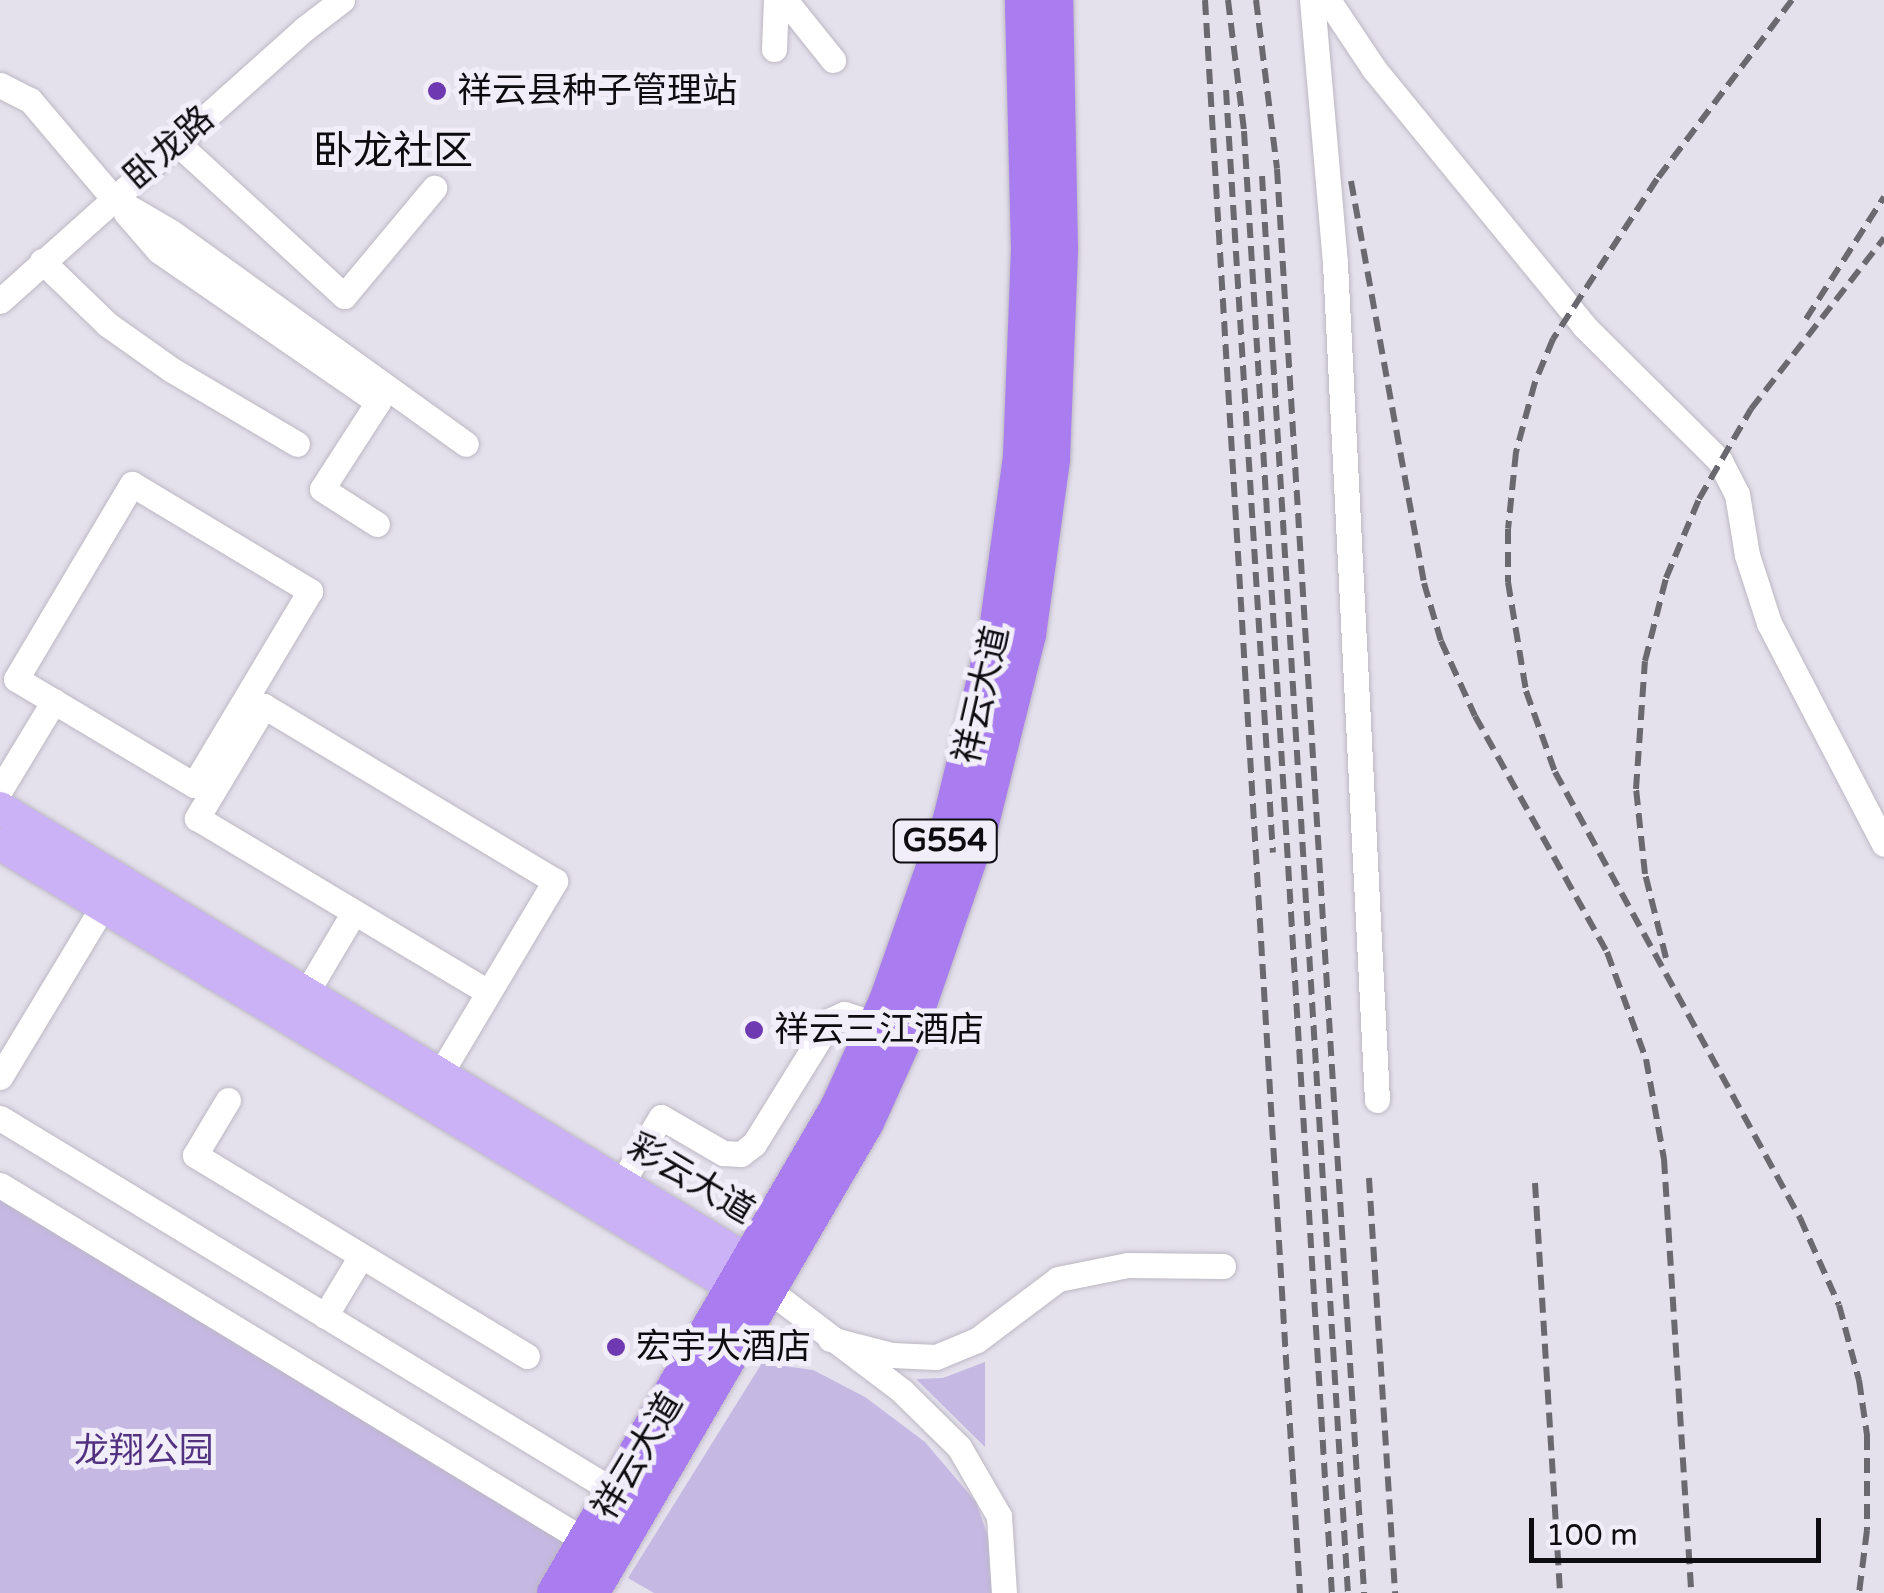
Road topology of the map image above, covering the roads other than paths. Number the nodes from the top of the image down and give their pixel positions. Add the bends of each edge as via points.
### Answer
1 (342, 0) edge
2 (776, 0) edge
3 (785, 0) edge
4 (1024, 0) edge
5 (1054, 0) edge
6 (1312, 0) edge
7 (1328, 0) edge
8 (774, 49) dead end
9 (833, 60) dead end
10 (0, 85) edge
11 (176, 142) junction
12 (434, 188) dead end
13 (113, 198) junction
14 (42, 261) junction
15 (0, 301) edge
16 (296, 444) dead end
17 (466, 444) dead end
18 (378, 524) dead end
19 (54, 702) junction
20 (0, 790) edge
21 (0, 808) edge
22 (0, 844) edge
23 (1884, 844) edge
24 (103, 906) junction
25 (354, 912) junction
26 (306, 992) junction
27 (488, 992) junction
28 (878, 1025) junction
29 (440, 1074) junction
30 (0, 1076) edge
31 (228, 1100) dead end
32 (1376, 1100) dead end
33 (0, 1118) edge
34 (621, 1184) junction
35 (0, 1185) edge
36 (361, 1256) junction
37 (1223, 1266) dead end
38 (753, 1281) junction
39 (325, 1316) junction
40 (830, 1340) junction
41 (528, 1356) dead end
42 (617, 1493) junction
43 (587, 1542) junction
44 (556, 1593) edge
45 (590, 1593) edge
46 (1004, 1593) edge

1 - 11 street, 卧龙路
2 - 8 street
3 - 9 street
4 - 28 highway, 祥云大道 / G554 via 1030,269 1012,544 988,678 952,819
5 - 38 highway, 祥云大道 / G554 via 1056,365 1041,548 1016,684 966,872 915,1012 865,1122
6 - 32 street via 1334,263
7 - 23 street via 1374,70 1584,326 1720,461 1737,494 1746,554 1769,622
10 - 13 street via 30,100
11 - 12 street via 344,296
11 - 13 street, 卧龙路
13 - 14 street, 卧龙路
13 - 17 street via 171,232
13 - 18 street via 159,251 378,402 322,489
14 - 15 street, 卧龙路
14 - 16 street via 107,324
19 - 19 street via 194,785 310,591 132,484 16,679
19 - 20 street
21 - 26 main road, 彩云大道
22 - 24 main road, 彩云大道
24 - 30 street
24 - 38 main road, 彩云大道
25 - 26 street
25 - 27 street
25 - 27 street via 197,818 264,706 555,881
26 - 29 main road, 彩云大道
27 - 29 street
28 - 34 street via 844,1014 830,1020 742,1154 723,1154 661,1117
28 - 38 highway, 祥云大道 / G554
29 - 34 main road, 彩云大道
31 - 36 street via 195,1155
33 - 39 street
34 - 38 main road, 彩云大道
35 - 43 street
36 - 39 street
36 - 41 street
37 - 40 street via 1128,1265 1058,1279 966,1346 936,1357
38 - 40 street
38 - 42 highway, 祥云大道 / G554
38 - 45 highway, 祥云大道 / G554
39 - 42 street
40 - 46 street via 923,1408 973,1466 999,1516
42 - 43 highway, 祥云大道 / G554
43 - 44 highway, 祥云大道 / G554

